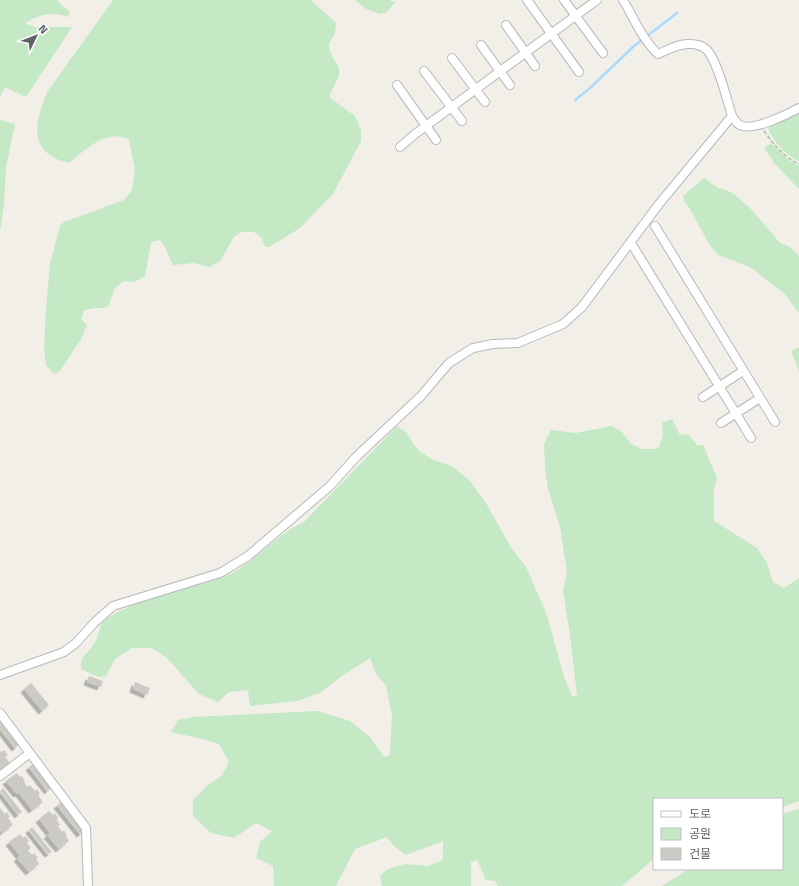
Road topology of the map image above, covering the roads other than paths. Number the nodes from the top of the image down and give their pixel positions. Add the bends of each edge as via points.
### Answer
1 (527, 0) edge
2 (564, 0) edge
3 (597, 0) edge
4 (623, 0) edge
5 (576, 16) junction
6 (506, 25) dead end
7 (551, 34) junction
8 (481, 45) dead end
9 (526, 53) junction
10 (603, 53) dead end
11 (452, 58) dead end
12 (535, 66) dead end
13 (424, 71) dead end
14 (500, 72) junction
15 (579, 72) dead end
16 (397, 85) dead end
17 (510, 85) dead end
18 (476, 90) junction
19 (485, 102) dead end
20 (451, 108) junction
21 (799, 108) edge
22 (732, 116) junction
23 (462, 122) dead end
24 (426, 126) junction
25 (436, 140) dead end
26 (400, 146) dead end
27 (655, 226) dead end
28 (631, 243) junction
29 (743, 371) junction
30 (720, 386) junction
31 (703, 397) dead end
32 (760, 398) junction
33 (736, 413) junction
34 (775, 422) dead end
35 (721, 423) dead end
36 (751, 438) dead end
37 (0, 675) edge
38 (0, 713) edge
39 (30, 753) junction
40 (0, 776) edge
41 (88, 886) edge

1 - 7 street
2 - 5 street
3 - 5 street
4 - 22 street via 641,33 658,54 681,44 700,45 706,49 717,70
5 - 7 street
5 - 10 street
6 - 9 street
7 - 9 street
7 - 15 street
8 - 14 street
9 - 12 street
9 - 14 street
11 - 18 street
13 - 20 street
14 - 17 street
14 - 18 street
16 - 24 street
18 - 19 street
18 - 20 street
20 - 23 street
20 - 24 street
21 - 22 street via 770,121 748,127 740,125
22 - 28 street via 659,204
24 - 25 street
24 - 26 street
27 - 29 street
28 - 30 street
28 - 37 street via 582,307 563,324 518,343 473,348 449,363 421,396 356,457 330,486 248,556 220,573 113,606 76,644 64,652
29 - 30 street
29 - 32 street
30 - 31 street
30 - 33 street
32 - 33 street
32 - 34 street
33 - 35 street
33 - 36 street
38 - 39 street
39 - 40 street
39 - 41 street via 86,828

